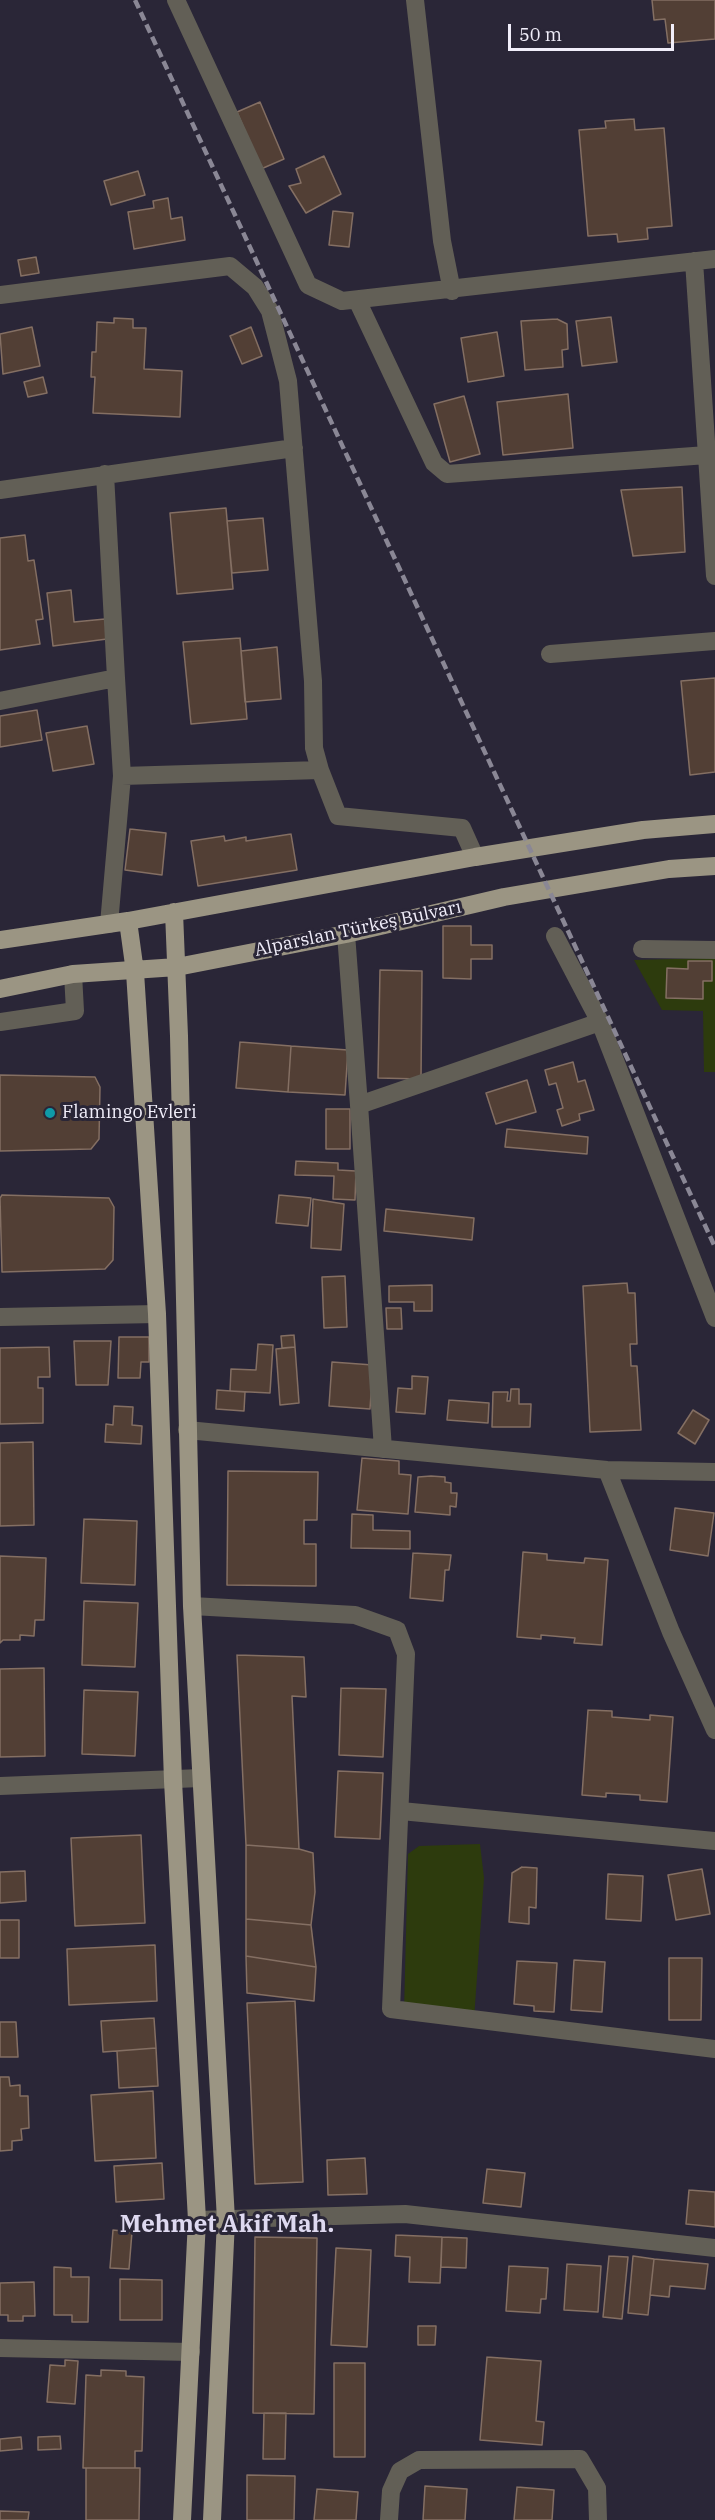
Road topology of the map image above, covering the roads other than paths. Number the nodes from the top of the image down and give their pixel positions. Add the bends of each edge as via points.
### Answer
1 (176, 0) edge
2 (415, 0) edge
3 (715, 259) edge
4 (693, 261) junction
5 (452, 291) junction
6 (0, 295) edge
7 (357, 300) junction
8 (294, 448) junction
9 (707, 455) junction
10 (105, 474) junction
11 (0, 490) edge
12 (715, 576) edge
13 (715, 640) edge
14 (550, 654) dead end
15 (116, 678) junction
16 (0, 701) edge
17 (320, 770) junction
18 (122, 776) junction
19 (715, 824) edge
20 (475, 857) junction
21 (715, 866) edge
22 (174, 912) junction
23 (119, 922) junction
24 (346, 934) junction
25 (555, 936) dead end
26 (0, 940) edge
27 (642, 949) dead end
28 (715, 950) edge
29 (177, 967) junction
30 (135, 972) junction
31 (73, 974) junction
32 (0, 989) edge
33 (0, 1022) edge
34 (600, 1022) junction
35 (359, 1105) junction
36 (157, 1314) junction
37 (0, 1317) edge
38 (715, 1318) edge
39 (187, 1430) junction
40 (383, 1449) junction
41 (607, 1470) junction
42 (715, 1472) edge
43 (192, 1606) junction
44 (715, 1730) edge
45 (201, 1778) junction
46 (173, 1780) junction
47 (0, 1786) edge
48 (401, 1811) junction
49 (715, 1841) edge
50 (715, 2049) edge
51 (197, 2220) junction
52 (226, 2220) junction
53 (715, 2248) edge
54 (0, 2348) edge
55 (190, 2352) junction
56 (182, 2520) edge
57 (212, 2520) edge
58 (389, 2520) edge
59 (598, 2520) edge

1 - 7 street via 308,285 342,301
2 - 5 street via 442,241
3 - 4 street
4 - 5 street
4 - 9 street
5 - 7 street
6 - 8 street via 230,266 255,287 270,311 288,381
7 - 9 street via 434,463 447,474
8 - 10 street
8 - 17 street via 313,681 314,748
9 - 12 street
10 - 11 street
10 - 15 street
13 - 14 street
15 - 16 street
15 - 18 street
17 - 18 street
17 - 20 street via 338,816 462,828
18 - 23 street
19 - 20 main road via 643,830
20 - 22 main road
21 - 24 main road, Alparslan Türkeş Bulvarı via 669,869 504,897
22 - 23 main road
22 - 29 main road
23 - 26 main road
23 - 30 main road
24 - 29 main road, Alparslan Türkeş Bulvarı
24 - 35 street
25 - 34 street
27 - 28 street
29 - 30 main road, Alparslan Türkeş Bulvarı
29 - 39 main road
30 - 31 main road, Alparslan Türkeş Bulvarı
30 - 36 main road
31 - 32 main road, Alparslan Türkeş Bulvarı
31 - 33 street via 75,1011
34 - 35 street
34 - 38 street
35 - 40 street
36 - 37 street
36 - 46 main road
39 - 40 street
39 - 43 main road
40 - 41 street
41 - 42 street
41 - 44 street via 671,1632
43 - 45 main road
43 - 48 street via 355,1615 397,1630 406,1654
45 - 46 street
45 - 52 main road
46 - 47 street
46 - 51 main road
48 - 49 street
48 - 50 street via 391,2009
51 - 52 street
51 - 55 main road
52 - 53 street via 405,2214
52 - 57 main road
54 - 55 street
55 - 56 main road
58 - 59 street via 399,2471 419,2460 580,2459 597,2488

